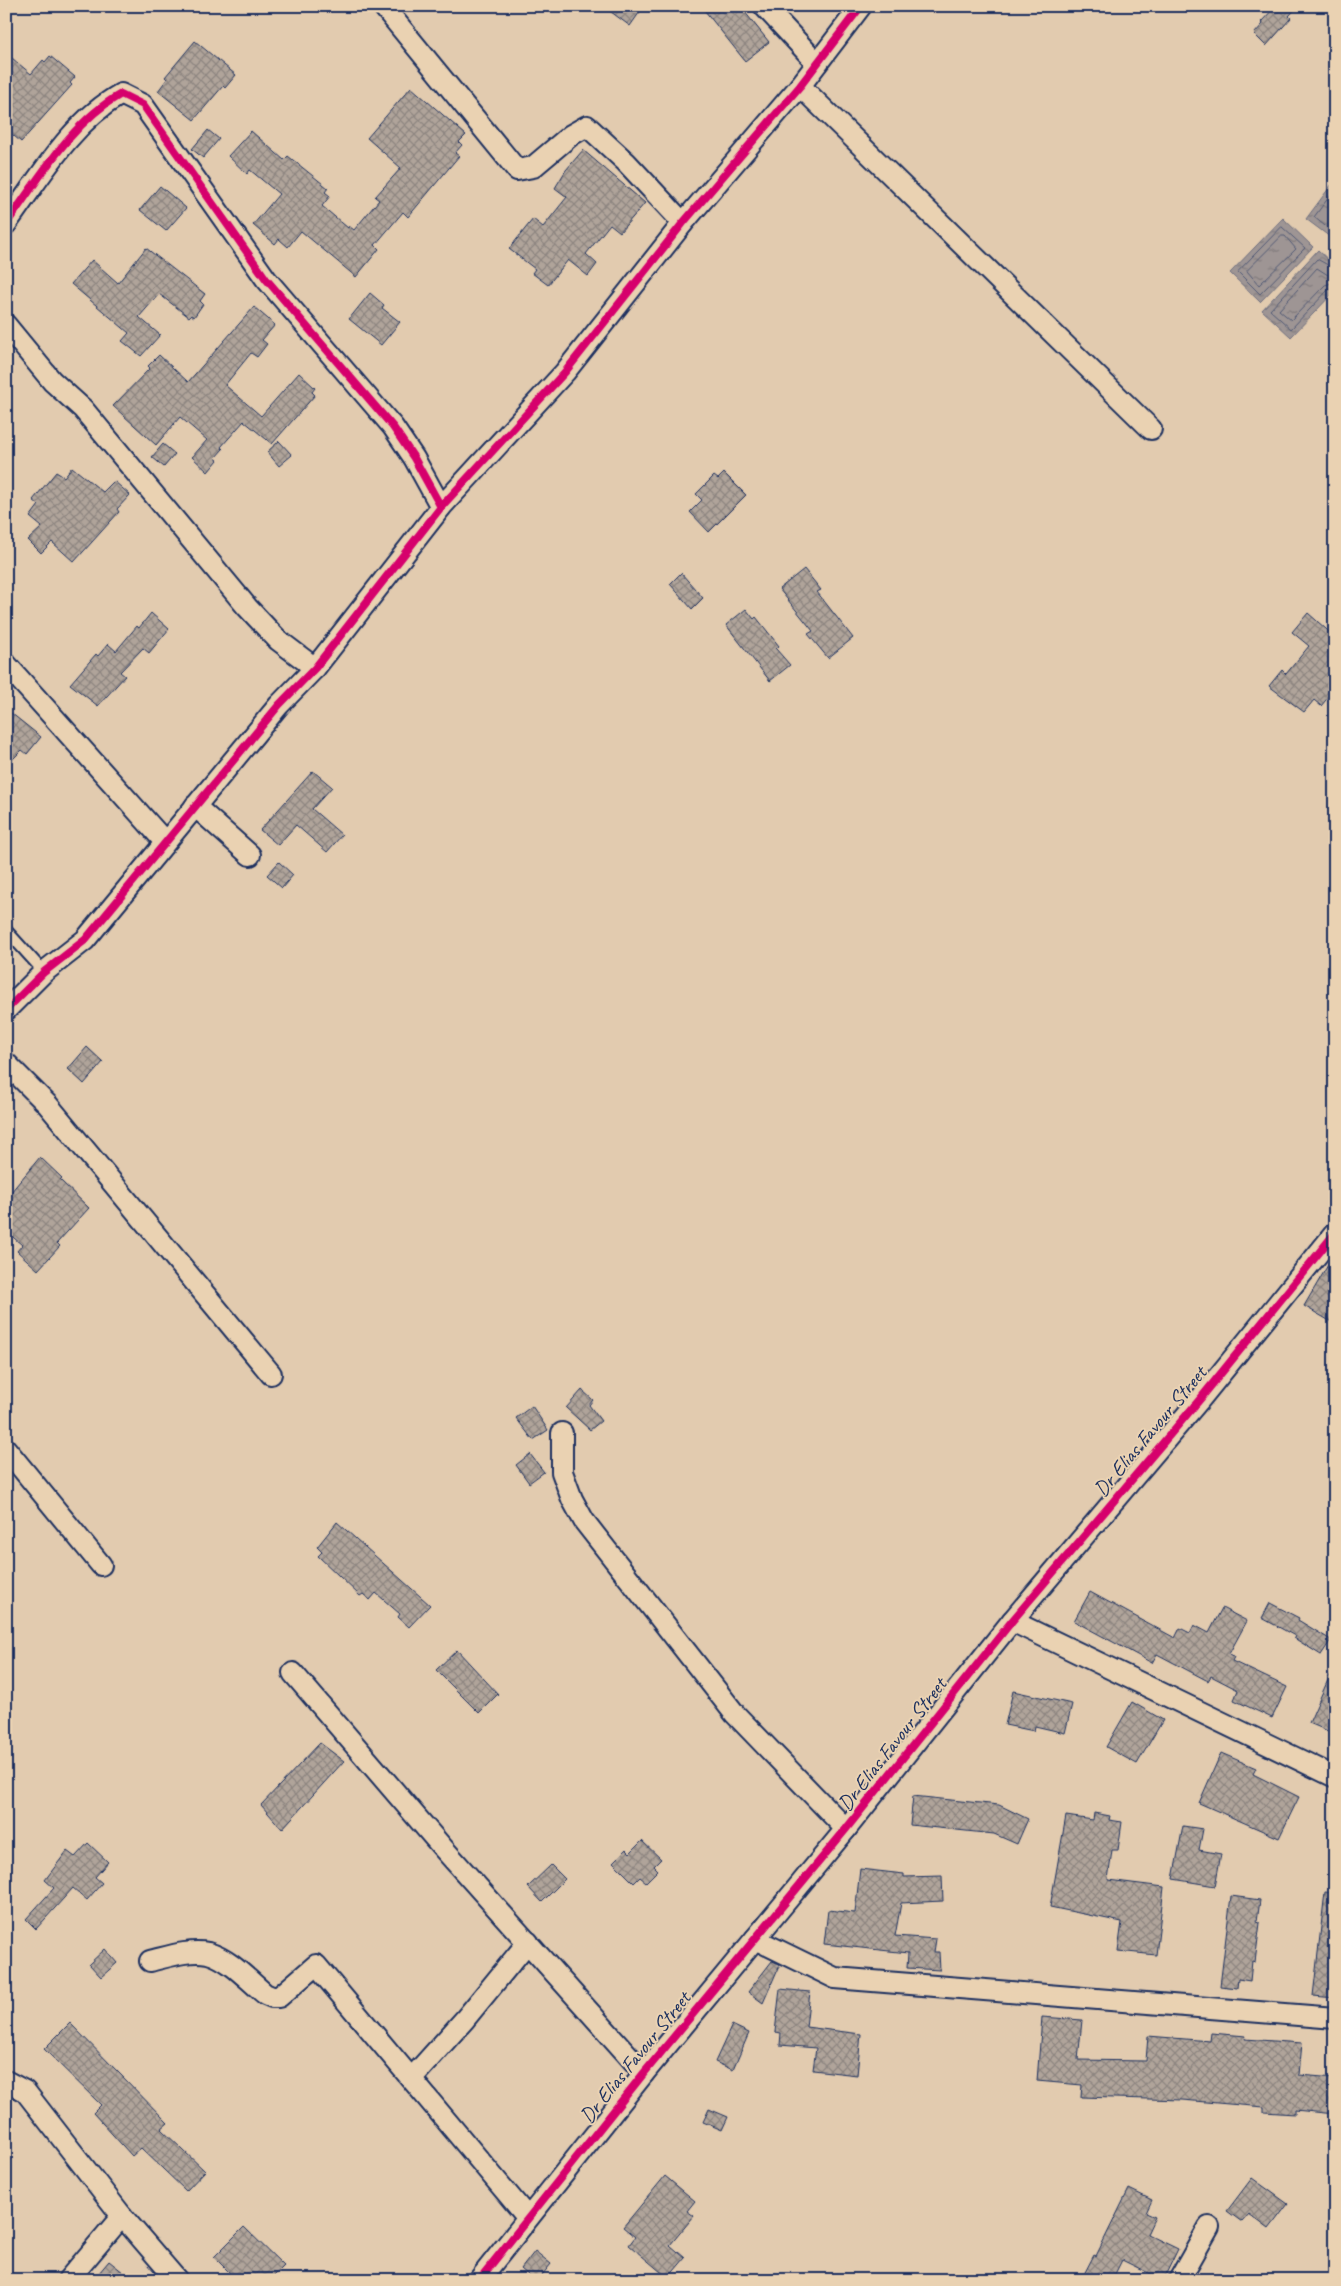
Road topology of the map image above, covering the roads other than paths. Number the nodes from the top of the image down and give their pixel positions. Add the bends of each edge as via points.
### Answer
1 (383, 6) edge
2 (764, 6) edge
3 (861, 6) edge
4 (817, 63) junction
5 (800, 86) junction
6 (683, 223) junction
7 (6, 224) edge
8 (6, 325) edge
9 (1151, 429) dead end
10 (441, 507) junction
11 (6, 664) edge
12 (315, 668) junction
13 (196, 806) junction
14 (165, 842) junction
15 (250, 856) dead end
16 (6, 930) edge
17 (44, 972) junction
18 (6, 1010) edge
19 (6, 1063) edge
20 (1334, 1234) edge
21 (271, 1374) dead end
22 (562, 1433) dead end
23 (6, 1448) edge
24 (101, 1565) dead end
25 (1012, 1621) junction
26 (293, 1673) dead end
27 (1335, 1778) edge
28 (846, 1829) junction
29 (755, 1940) junction
30 (528, 1942) junction
31 (150, 1961) dead end
32 (1335, 2018) edge
33 (644, 2073) junction
34 (412, 2078) junction
35 (6, 2081) edge
36 (122, 2216) junction
37 (527, 2217) junction
38 (1209, 2227) dead end
39 (68, 2280) edge
40 (177, 2280) edge
41 (479, 2280) edge
42 (1179, 2280) edge

1 - 6 street via 517,170 534,167 571,135 587,126
2 - 4 street
3 - 4 street
4 - 5 street
5 - 6 street
5 - 9 street
6 - 10 street via 565,372
7 - 10 street via 69,140 102,105 121,94 143,105 266,280 393,427
8 - 12 street via 52,381 83,409 247,607 278,640
10 - 12 street
11 - 14 street
12 - 13 street via 279,705
13 - 14 street
13 - 15 street
14 - 17 street via 84,940
16 - 17 lane
17 - 18 street
19 - 21 street via 48,1105
20 - 25 street, Dr Elias Favour Street via 1201,1398
22 - 28 street via 562,1472 584,1521 736,1714
23 - 24 street
25 - 27 street
25 - 28 street, Dr Elias Favour Street
26 - 30 street
28 - 29 street, Dr Elias Favour Street
29 - 32 street via 835,1978
29 - 33 street, Dr Elias Favour Street
30 - 33 street
30 - 34 street via 465,2020
31 - 34 street via 180,1954 206,1953 225,1961 272,1997 279,1997 316,1965
33 - 37 street, Dr Elias Favour Street
34 - 37 street
35 - 36 street via 25,2091
36 - 39 street
36 - 40 street
37 - 41 street, Dr Elias Favour Street
38 - 42 street

